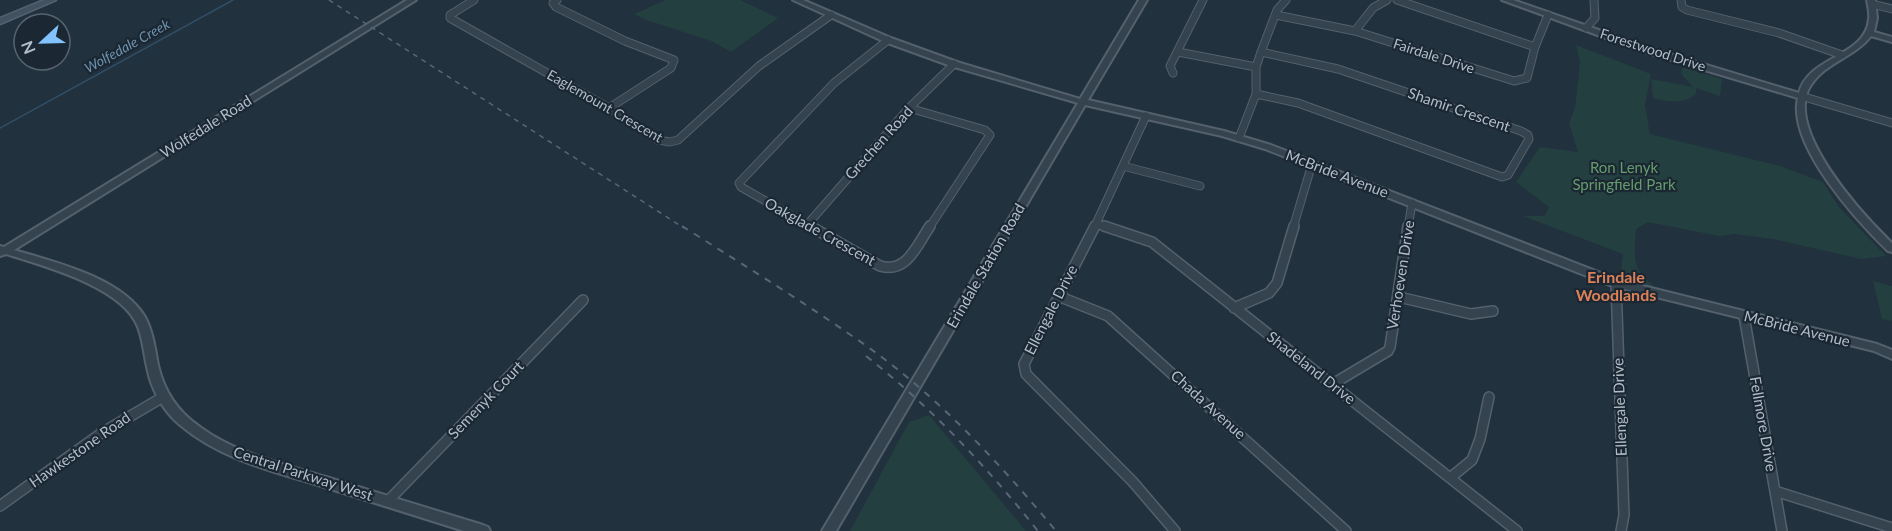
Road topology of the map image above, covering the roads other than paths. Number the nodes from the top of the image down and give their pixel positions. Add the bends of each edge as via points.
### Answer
1 (40, 0) edge
2 (52, 0) edge
3 (412, 0) edge
4 (474, 0) edge
5 (557, 0) edge
6 (797, 0) edge
7 (1143, 0) edge
8 (1203, 0) edge
9 (1286, 0) edge
10 (1388, 0) edge
11 (1397, 0) edge
12 (1506, 0) edge
13 (1594, 0) edge
14 (1681, 0) edge
15 (1871, 2) edge
16 (1892, 9) edge
17 (23, 10) junction
18 (831, 15) junction
19 (1276, 15) junction
20 (1548, 15) junction
21 (0, 21) edge
22 (1586, 28) junction
23 (1355, 31) junction
24 (1870, 33) junction
25 (888, 40) junction
26 (1892, 40) edge
27 (1535, 47) junction
28 (1178, 52) junction
29 (1261, 52) junction
30 (1842, 56) junction
31 (954, 64) junction
32 (1256, 67) junction
33 (1173, 73) dead end
34 (1256, 94) junction
35 (1801, 96) junction
36 (1083, 102) junction
37 (609, 108) junction
38 (909, 108) junction
39 (1146, 116) junction
40 (1892, 123) edge
41 (1239, 138) junction
42 (1312, 164) junction
43 (1122, 166) junction
44 (1200, 186) dead end
45 (1412, 203) junction
46 (1096, 224) junction
47 (807, 225) junction
48 (1891, 247) edge
49 (2, 251) edge
50 (1616, 283) junction
51 (1058, 296) junction
52 (1399, 297) junction
53 (583, 300) dead end
54 (1234, 308) junction
55 (1493, 311) dead end
56 (1744, 316) junction
57 (1876, 348) junction
58 (1892, 350) edge
59 (1892, 355) edge
60 (1331, 385) junction
61 (163, 397) junction
62 (1489, 397) dead end
63 (1450, 478) junction
64 (1775, 491) junction
65 (388, 501) junction
66 (0, 506) edge
67 (1892, 528) edge
68 (483, 531) edge
69 (829, 531) edge
70 (1175, 531) edge
71 (1346, 531) edge
72 (1516, 531) edge
73 (1621, 531) edge
74 (1782, 531) edge

1 - 17 main road
2 - 17 main road
3 - 49 street, Wolfedale Road
4 - 37 street, Eaglemount Crescent via 450,18
5 - 37 street via 554,4 565,12 674,60 671,68
6 - 18 street, McBride Avenue
7 - 36 street, Erindale Station Road
8 - 28 street
9 - 19 street
10 - 23 street via 1365,16
11 - 27 street
12 - 20 street, Forestwood Drive
13 - 22 street via 1595,18
14 - 30 street via 1687,10 1779,33
15 - 16 street
15 - 24 street via 1875,15
17 - 21 main road
18 - 25 street, McBride Avenue
18 - 37 street, Eaglemount Crescent via 759,66 678,140 658,140
19 - 23 street, Fairdale Drive
19 - 29 street
20 - 22 street, Forestwood Drive
20 - 27 street, Fairdale Drive
22 - 35 street, Forestwood Drive
23 - 27 street, Fairdale Drive via 1514,81 1527,78
24 - 26 street
24 - 30 street
25 - 31 street, McBride Avenue
25 - 47 street, Oakglade Crescent via 834,83 739,183 746,191
28 - 32 street
28 - 33 street via 1170,66
29 - 32 street
29 - 34 street, Shamir Crescent via 1338,69 1521,131 1529,139 1508,175 1502,177 1298,103
30 - 35 street via 1812,77
31 - 36 street, McBride Avenue
31 - 38 street, Grechen Road
32 - 34 street
34 - 41 street
35 - 40 street
35 - 48 street via 1802,123 1813,149 1853,207
36 - 39 street, McBride Avenue
36 - 69 street, Erindale Station Road
38 - 47 street, Grechen Road
38 - 47 street, Oakglade Crescent via 985,130 990,135 907,261 891,270
39 - 41 street, McBride Avenue
39 - 43 street, Ellengale Drive
41 - 42 street, McBride Avenue
42 - 45 street, McBride Avenue
42 - 54 street via 1277,283 1269,293
43 - 44 street
43 - 46 street, Ellengale Drive
45 - 50 street, McBride Avenue
45 - 52 street, Verhoeven Drive
46 - 51 street, Ellengale Drive
46 - 54 street, Shadeland Drive via 1152,242
49 - 61 street, Central Parkway West via 95,283 128,304 144,327
50 - 56 street, McBride Avenue
50 - 73 street, Ellengale Drive via 1624,515
51 - 70 street, Ellengale Drive via 1024,364 1026,374 1133,482
51 - 71 street, Chada Avenue via 1107,316
52 - 55 street via 1471,314
52 - 60 street, Verhoeven Drive via 1388,351
53 - 65 street, Semenyk Court
54 - 60 street, Shadeland Drive
56 - 57 street, McBride Avenue
56 - 64 street, Fellmore Drive
57 - 58 street, McBride Avenue
57 - 59 street, McBride Avenue
60 - 63 street, Shadeland Drive
61 - 65 street, Central Parkway West via 199,434 229,451
61 - 66 street, Hawkestone Road via 74,451
62 - 63 street via 1472,460
63 - 72 street, Shadeland Drive
64 - 67 street
64 - 74 street, Fellmore Drive
65 - 68 street, Central Parkway West

